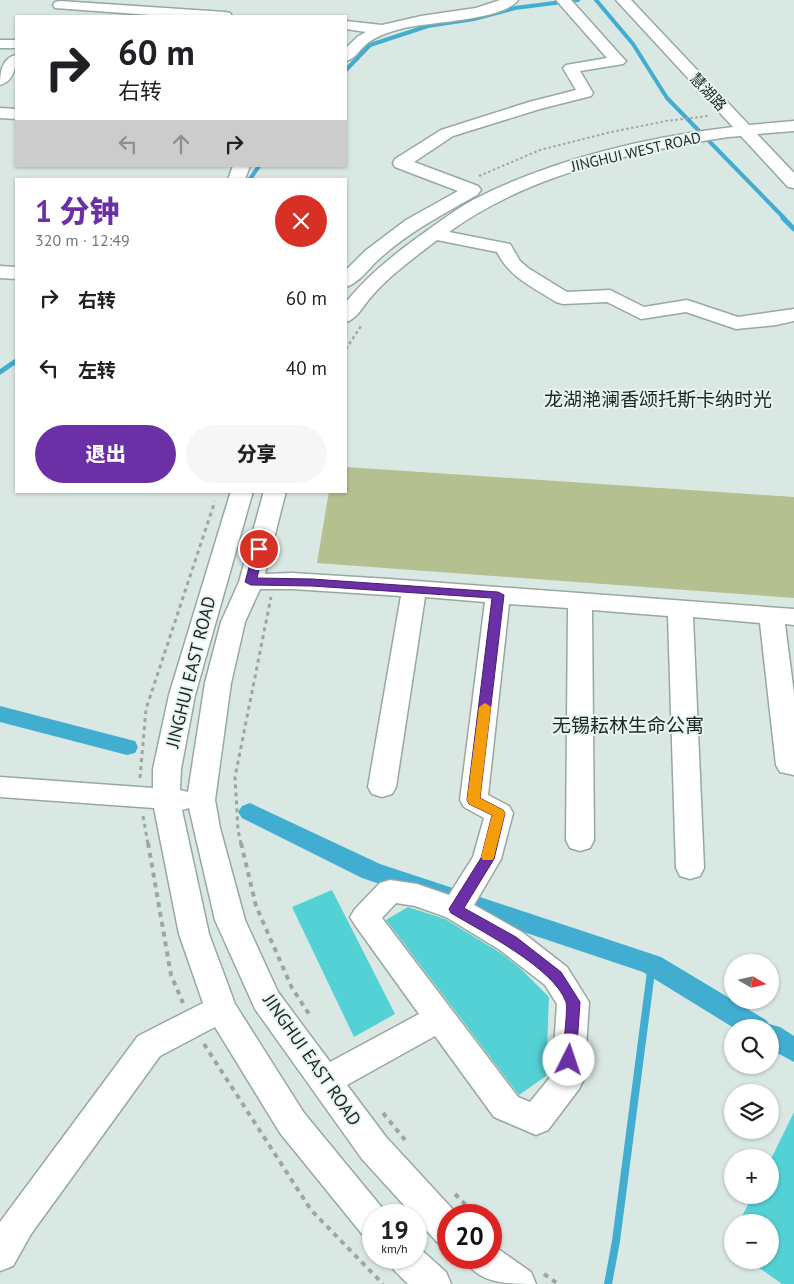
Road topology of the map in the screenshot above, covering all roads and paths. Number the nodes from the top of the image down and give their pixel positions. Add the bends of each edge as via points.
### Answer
1 (511, 0) edge
2 (623, 0) edge
3 (642, 0) edge
4 (62, 2) edge
5 (564, 2) edge
6 (51, 15) edge
7 (213, 15) edge
8 (347, 25) edge
9 (386, 30) junction
10 (0, 44) edge
11 (15, 44) edge
12 (0, 50) edge
13 (15, 51) edge
14 (347, 56) edge
15 (15, 59) edge
16 (0, 80) edge
17 (0, 113) edge
18 (794, 113) edge
19 (15, 114) edge
20 (746, 123) junction
21 (702, 125) junction
22 (794, 126) edge
23 (676, 129) junction
24 (794, 166) edge
25 (794, 183) edge
26 (472, 190) junction
27 (433, 234) junction
28 (0, 272) edge
29 (15, 273) edge
30 (347, 281) edge
31 (794, 315) edge
32 (354, 321) edge
33 (347, 346) edge
34 (271, 504) edge
35 (225, 506) edge
36 (262, 582) junction
37 (414, 589) junction
38 (498, 595) junction
39 (580, 602) junction
40 (680, 609) junction
41 (783, 616) edge
42 (794, 765) edge
43 (0, 787) edge
44 (382, 787) dead end
45 (166, 800) junction
46 (202, 800) junction
47 (580, 840) dead end
48 (690, 868) dead end
49 (460, 900) junction
50 (220, 1009) junction
51 (440, 1018) junction
52 (314, 1020) dead end
53 (326, 1080) junction
54 (378, 1107) dead end
55 (409, 1145) dead end
56 (448, 1188) dead end
57 (465, 1204) edge
58 (362, 1208) edge
59 (437, 1217) edge
60 (0, 1254) edge
61 (418, 1269) edge
62 (433, 1284) edge

1 - 9 street via 500,7 410,21
2 - 20 street, 慧湖路
3 - 20 street, 慧湖路 via 691,52
4 - 6 street
4 - 7 street
5 - 26 street via 618,61 571,68 585,93 448,133 401,163
8 - 9 street
9 - 14 street via 364,38
10 - 11 street
12 - 13 street
15 - 16 street
17 - 19 street
18 - 20 street, JINGHUI WEST ROAD
20 - 21 street, JINGHUI WEST ROAD
20 - 22 street, JINGHUI WEST ROAD
20 - 24 street, 慧湖路
20 - 25 street, 慧湖路
21 - 23 street, JINGHUI WEST ROAD
21 - 23 path, JINGHUI WEST ROAD
23 - 26 street, JINGHUI WEST ROAD via 618,138 564,153
23 - 27 street, JINGHUI WEST ROAD via 516,188 473,208
26 - 30 street, JINGHUI WEST ROAD via 412,224 372,254
27 - 31 street via 504,248 520,272 563,298 610,296 641,313 687,306 736,323
27 - 32 street, JINGHUI WEST ROAD via 389,267 357,300
28 - 29 street
32 - 33 path
34 - 36 street, JINGHUI EAST ROAD
35 - 45 street, JINGHUI EAST ROAD via 167,769
36 - 37 street
36 - 46 street, JINGHUI EAST ROAD via 232,622 218,682
36 - 52 path, JINGHUI EAST ROAD via 263,644 235,777 238,830 256,906 292,988
37 - 38 street
37 - 44 street
38 - 39 street
38 - 49 street via 474,800 498,813 487,859
39 - 40 street
39 - 47 street
40 - 41 street
40 - 48 street
41 - 42 street via 790,765
43 - 45 street
45 - 46 street
45 - 50 street, JINGHUI EAST ROAD via 194,934
46 - 53 street, JINGHUI EAST ROAD via 230,920 266,1000
49 - 51 street via 390,890 365,917
49 - 51 street via 556,976 573,1002 568,1079 536,1120 506,1107
50 - 58 street, JINGHUI EAST ROAD via 292,1123
50 - 60 street via 149,1046
51 - 53 street
53 - 59 street, JINGHUI EAST ROAD via 374,1148
54 - 55 path, JINGHUI EAST ROAD
56 - 57 path
61 - 62 street

